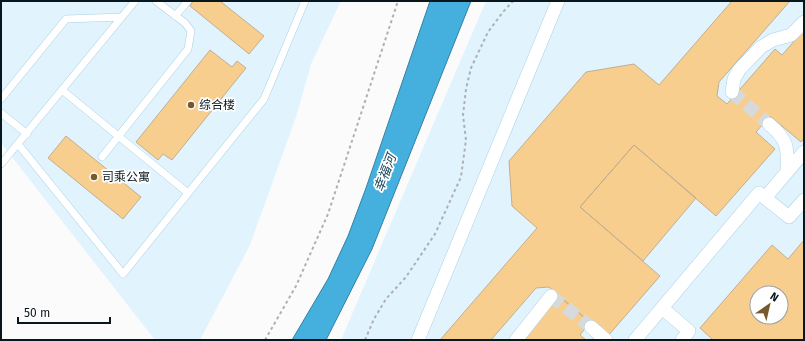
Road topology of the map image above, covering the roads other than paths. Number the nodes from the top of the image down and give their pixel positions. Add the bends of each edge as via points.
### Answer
1 (135, 1) edge
2 (156, 1) edge
3 (188, 1) edge
4 (305, 1) edge
5 (558, 1) edge
6 (175, 16) junction
7 (122, 17) junction
8 (804, 22) edge
9 (62, 90) junction
10 (732, 92) dead end
11 (1, 99) edge
12 (1, 113) edge
13 (769, 124) tunnel mouth
14 (27, 134) junction
15 (119, 136) junction
16 (18, 144) junction
17 (804, 152) edge
18 (102, 158) dead end
19 (1, 164) edge
20 (787, 172) junction
21 (188, 193) junction
22 (765, 198) junction
23 (804, 200) edge
24 (551, 296) dead end
25 (662, 308) junction
26 (591, 328) tunnel mouth
27 (418, 340) edge
28 (516, 340) edge
29 (606, 340) edge
30 (634, 340) edge
31 (682, 340) edge

1 - 7 lane
2 - 6 lane
3 - 6 lane
4 - 21 lane via 264,99
5 - 27 street
6 - 15 lane via 191,31 188,49
7 - 9 lane
7 - 11 lane via 66,19
8 - 10 street via 791,35 773,40 761,47 739,70 734,79
9 - 14 lane
9 - 15 lane
12 - 14 lane
13 - 20 street via 779,132 786,143
14 - 16 lane
15 - 18 lane
15 - 21 lane
16 - 19 lane
16 - 21 lane via 123,274
17 - 20 street
20 - 22 street
22 - 23 street via 788,217
22 - 25 street via 759,192
24 - 28 street
25 - 30 street
25 - 31 street via 689,331
26 - 29 street

